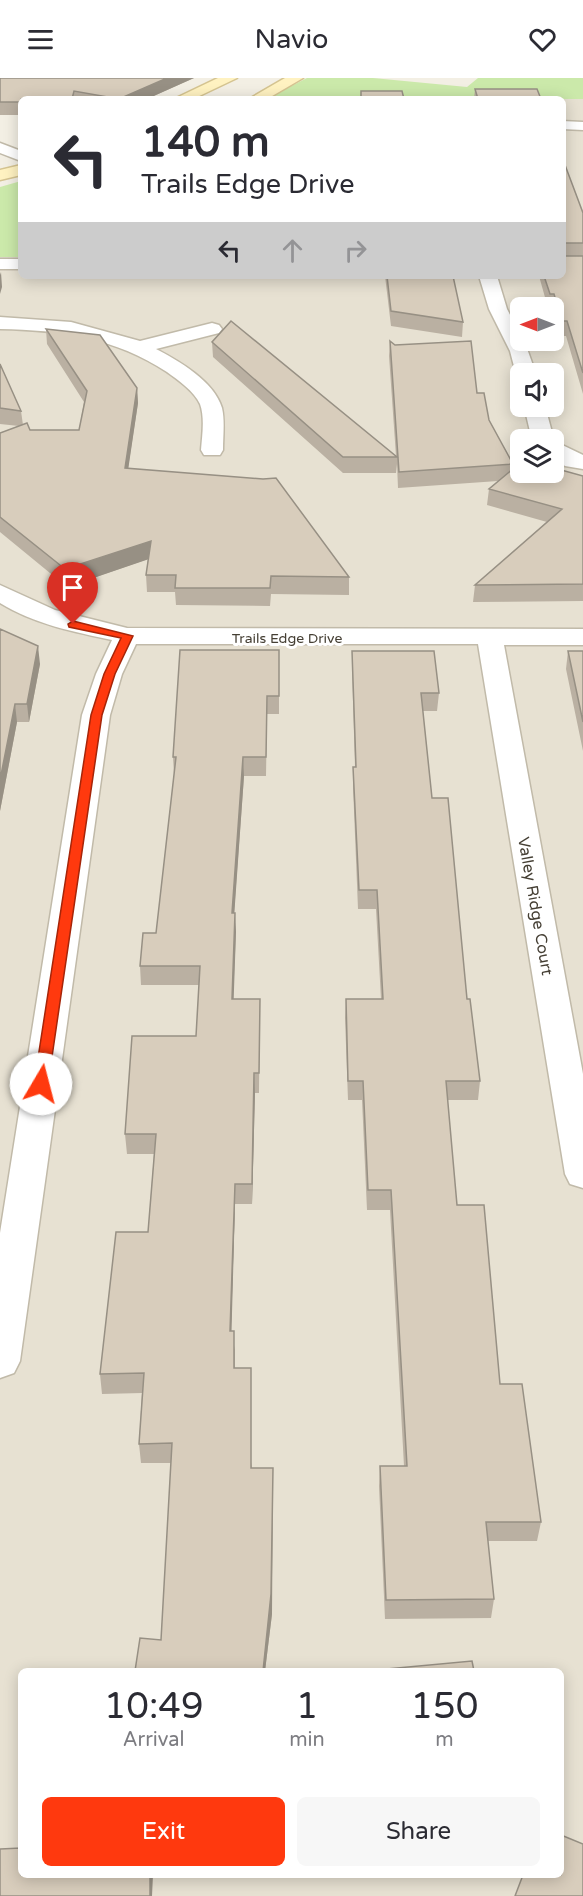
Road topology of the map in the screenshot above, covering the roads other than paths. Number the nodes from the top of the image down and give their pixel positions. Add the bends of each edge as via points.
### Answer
1 (230, 78) edge
2 (296, 78) edge
3 (188, 96) edge
4 (262, 96) edge
5 (566, 125) edge
6 (583, 126) edge
7 (18, 171) edge
8 (0, 176) edge
9 (0, 264) edge
10 (18, 264) edge
11 (489, 279) edge
12 (0, 323) edge
13 (212, 329) dead end
14 (141, 347) junction
15 (523, 363) edge
16 (212, 450) dead end
17 (564, 454) edge
18 (583, 462) edge
19 (0, 592) edge
20 (127, 636) junction
21 (583, 637) edge
22 (490, 638) junction
23 (583, 1174) edge
24 (0, 1361) edge

1 - 3 main road
2 - 4 main road
5 - 6 street
7 - 8 main road
9 - 10 street
11 - 15 street
12 - 14 street via 60,325 111,335
13 - 14 street
14 - 16 street via 193,382 210,405
17 - 18 street
19 - 20 street, Trails Edge Drive via 24,609
20 - 22 street, Trails Edge Drive
20 - 24 street via 96,715
21 - 22 street, Trails Edge Drive
22 - 23 street, Valley Ridge Court

